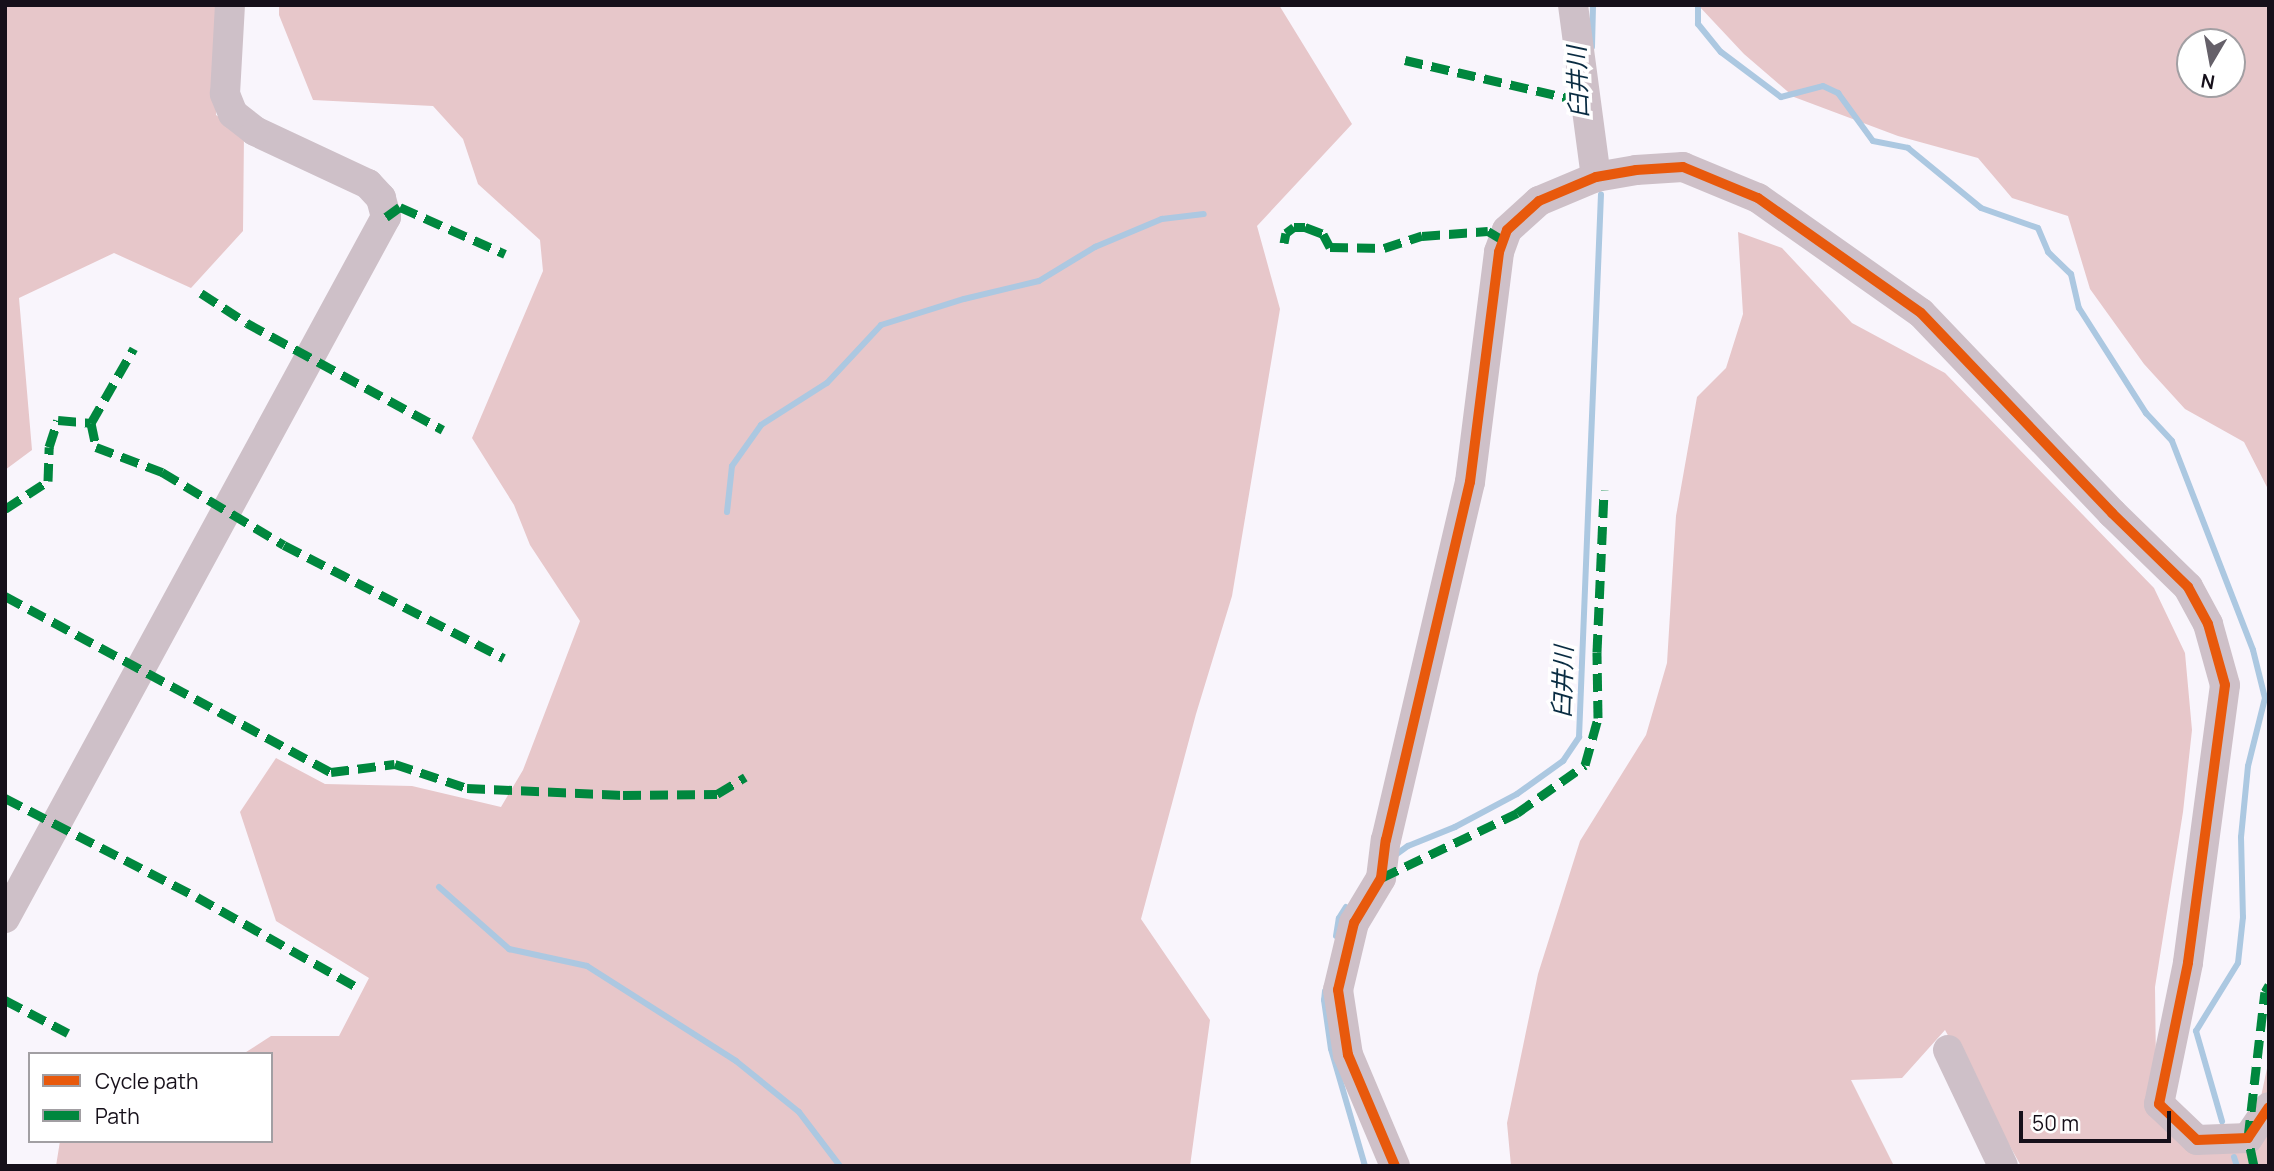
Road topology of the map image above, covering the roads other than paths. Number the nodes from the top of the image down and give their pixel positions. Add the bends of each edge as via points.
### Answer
1 (230, 5) edge
2 (1573, 5) edge
3 (1596, 177) junction
4 (5, 918) edge
5 (1948, 1050) dead end
6 (2269, 1107) edge
7 (1395, 1166) edge
8 (2003, 1166) edge

1 - 4 street via 225,94 233,114 255,131 368,184 381,198 386,217
2 - 3 street
3 - 6 street via 1683,167 1758,198 1921,313 2188,587 2208,624 2225,685 2188,963 2159,1104 2197,1140 2248,1138
3 - 7 street via 1539,201 1507,230 1499,252 1471,482 1386,840 1381,878 1354,923 1338,990 1348,1055
5 - 8 street

